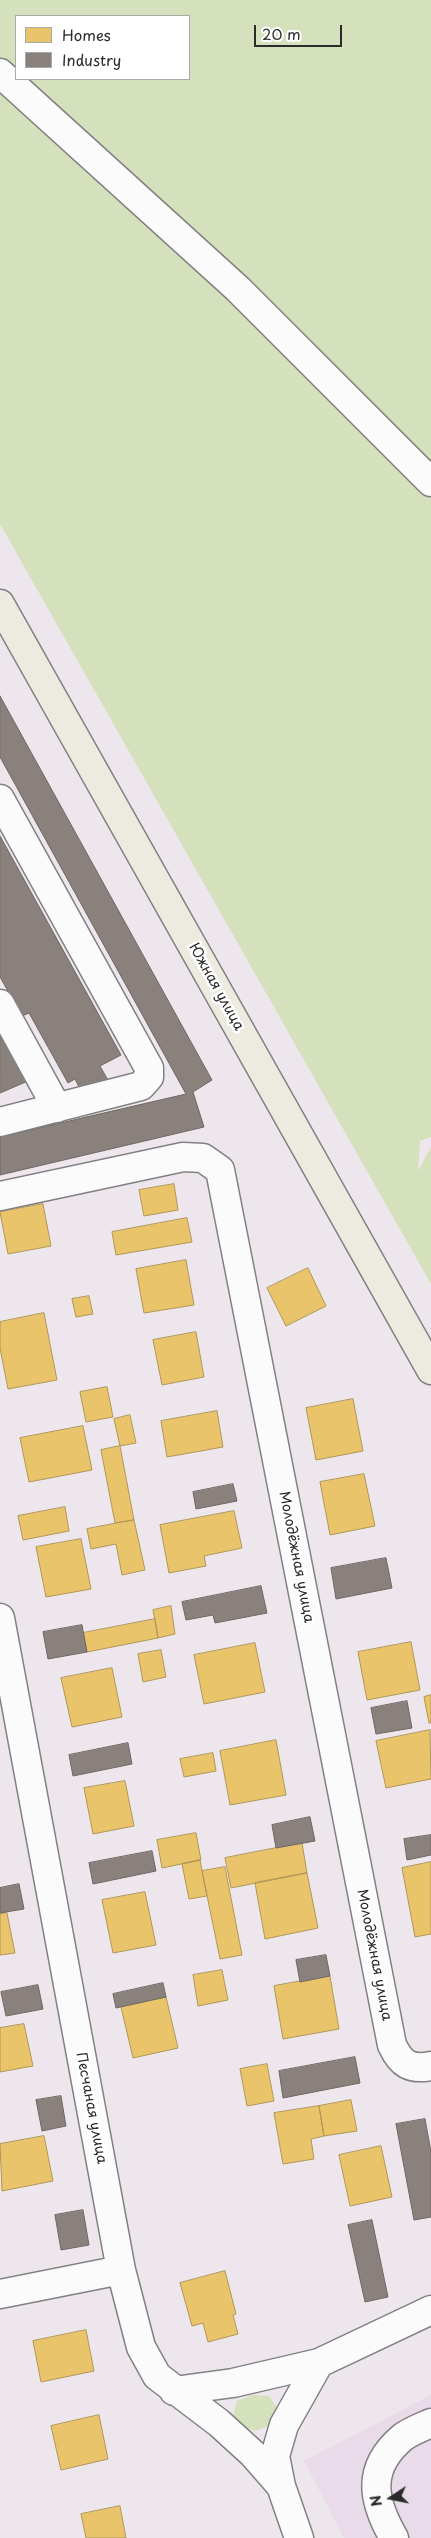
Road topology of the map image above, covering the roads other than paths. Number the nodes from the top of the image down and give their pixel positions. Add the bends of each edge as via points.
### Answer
1 (0, 73) edge
2 (431, 482) edge
3 (0, 604) edge
4 (0, 799) edge
5 (0, 1004) edge
6 (57, 1108) junction
7 (0, 1122) edge
8 (0, 1196) edge
9 (431, 1370) edge
10 (0, 1618) edge
11 (431, 2066) edge
12 (121, 2270) junction
13 (0, 2294) edge
14 (431, 2310) edge
15 (319, 2363) junction
16 (174, 2391) junction
17 (431, 2423) edge
18 (281, 2486) junction
19 (299, 2538) edge
20 (394, 2538) edge

1 - 2 street via 238,289
3 - 9 main road, Южная улица
4 - 6 street via 149,1068 149,1078 141,1086
5 - 6 street
6 - 7 street
8 - 11 street, Молодёжная улица via 183,1157 203,1158 220,1170 392,2045 398,2059 408,2067
10 - 12 street, Песчаная улица
12 - 13 street
12 - 16 street, Песчаная улица via 141,2348 157,2376
14 - 15 street
15 - 16 street via 233,2383
15 - 18 street via 284,2425 276,2456
16 - 18 street, Песчаная улица via 219,2422
17 - 20 street via 404,2437 383,2461 374,2486 383,2519
18 - 19 street, Песчаная улица

